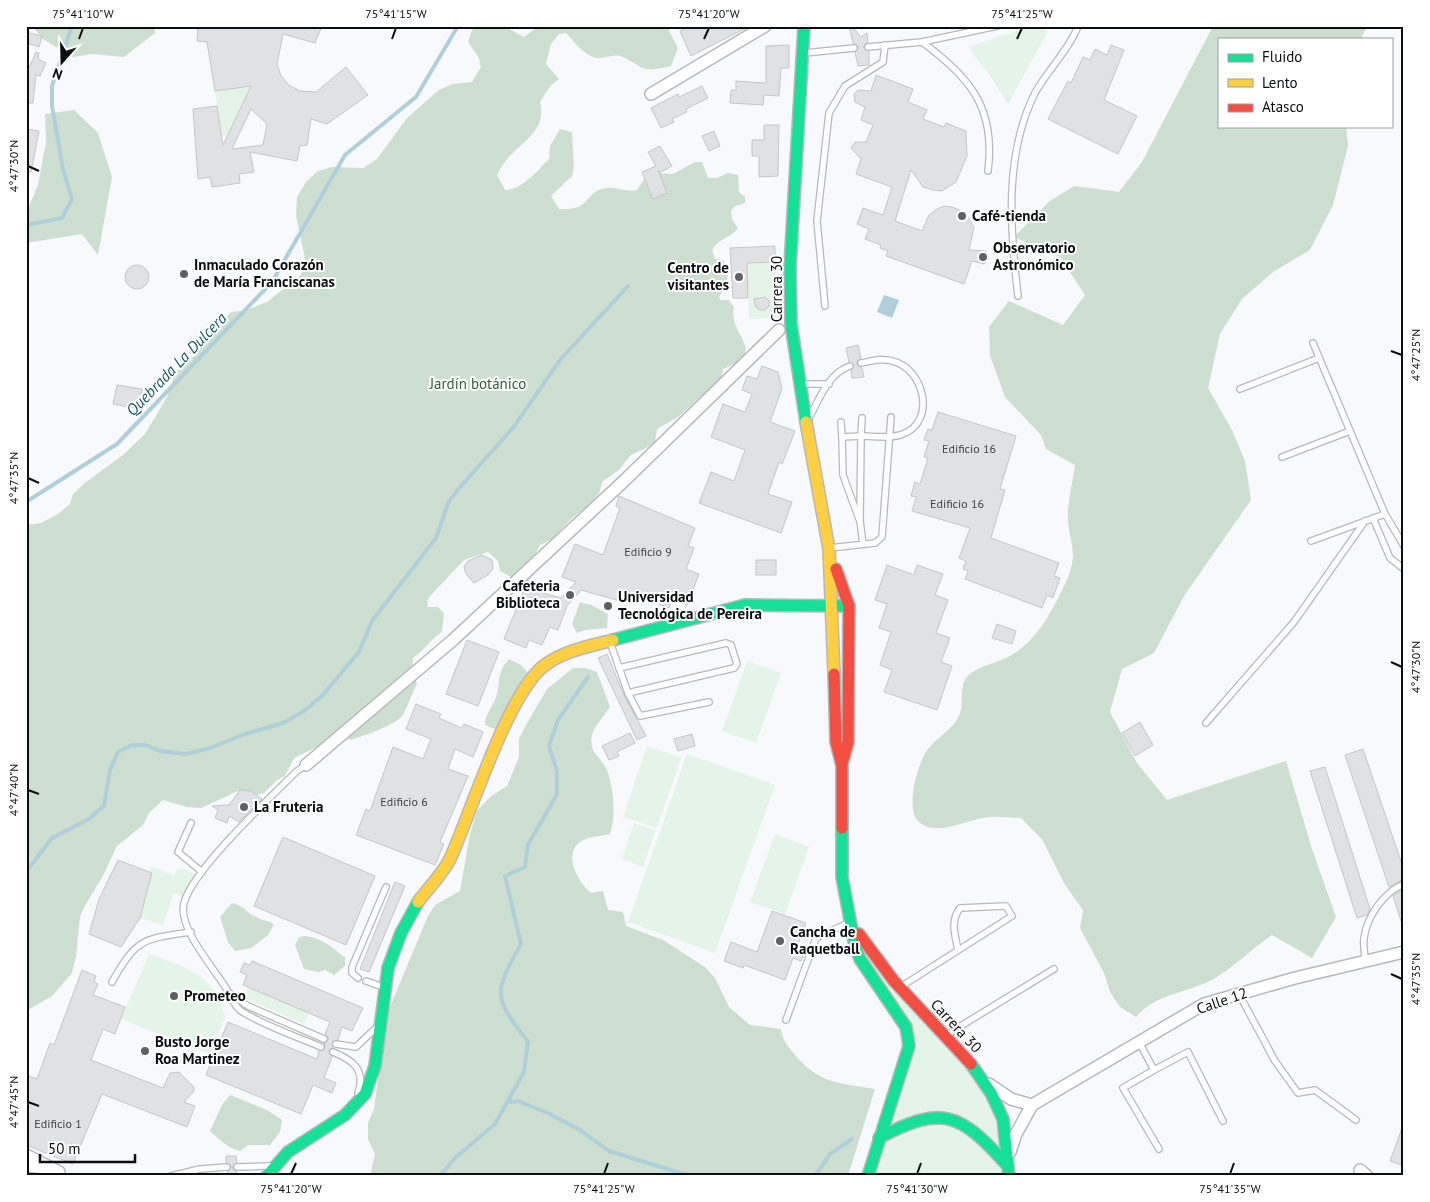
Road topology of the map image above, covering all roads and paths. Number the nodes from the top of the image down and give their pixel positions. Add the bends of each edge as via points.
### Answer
1 (765, 26) edge
2 (804, 26) edge
3 (997, 26) edge
4 (1078, 26) edge
5 (922, 42) junction
6 (885, 45) junction
7 (868, 47) dead end
8 (854, 48) dead end
9 (802, 54) junction
10 (651, 94) dead end
11 (988, 171) dead end
12 (1018, 296) dead end
13 (826, 306) dead end
14 (778, 330) dead end
15 (1313, 343) dead end
16 (1319, 358) junction
17 (862, 363) dead end
18 (850, 366) dead end
19 (799, 384) junction
20 (828, 384) junction
21 (1240, 390) dead end
22 (891, 416) dead end
23 (862, 418) dead end
24 (841, 422) dead end
25 (806, 425) junction
26 (1350, 431) junction
27 (861, 436) junction
28 (890, 436) junction
29 (842, 437) junction
30 (1282, 457) dead end
31 (1385, 514) junction
32 (1373, 518) junction
33 (860, 521) junction
34 (1365, 521) junction
35 (1311, 541) dead end
36 (863, 544) junction
37 (1404, 546) edge
38 (829, 548) junction
39 (1404, 569) edge
40 (848, 606) junction
41 (833, 608) junction
42 (609, 640) junction
43 (619, 668) junction
44 (628, 693) junction
45 (709, 702) dead end
46 (1206, 723) dead end
47 (306, 765) joint
48 (842, 766) junction
49 (191, 823) dead end
50 (202, 872) junction
51 (1404, 884) edge
52 (386, 887) dead end
53 (851, 921) junction
54 (191, 932) junction
55 (958, 950) junction
56 (1404, 952) edge
57 (1365, 962) junction
58 (1054, 968) dead end
59 (358, 978) dead end
60 (366, 981) dead end
61 (112, 982) dead end
62 (383, 987) junction
63 (899, 988) junction
64 (229, 993) junction
65 (1239, 994) junction
66 (786, 1020) dead end
67 (380, 1024) junction
68 (945, 1036) junction
69 (324, 1039) dead end
70 (1139, 1042) junction
71 (336, 1044) dead end
72 (321, 1047) dead end
73 (333, 1052) dead end
74 (1154, 1070) junction
75 (980, 1075) junction
76 (1032, 1105) junction
77 (353, 1108) junction
78 (1356, 1120) dead end
79 (1223, 1121) dead end
80 (879, 1138) junction
81 (1159, 1149) dead end
82 (26, 1155) edge
83 (26, 1166) edge
84 (227, 1167) dead end
85 (237, 1167) dead end
86 (270, 1171) edge
87 (1008, 1171) edge
88 (868, 1175) edge
89 (171, 1176) edge

1 - 10 street
2 - 9 street, Carrera 30
3 - 5 lane
4 - 12 lane via 1035,93 1022,128 1010,208
5 - 6 lane
5 - 11 lane via 961,73 981,104 990,136
6 - 7 lane
6 - 13 lane via 883,62 845,86 829,113 817,221
8 - 9 lane
9 - 19 street, Carrera 30 via 790,267 791,324
14 - 47 street via 629,476 453,640
15 - 16 lane
16 - 21 lane
16 - 26 lane
17 - 28 lane via 877,360 898,363 910,370 920,385 923,402 918,420 909,431
18 - 20 lane via 840,370
19 - 20 lane
19 - 25 street, Carrera 30
20 - 25 lane
22 - 28 lane
23 - 27 lane
24 - 29 lane
25 - 38 street, Carrera 30
26 - 30 lane
26 - 31 lane
27 - 28 lane
27 - 29 lane
27 - 33 lane
28 - 36 lane via 883,533 878,541
29 - 33 lane via 843,475
31 - 32 lane
31 - 37 lane
32 - 34 lane
32 - 39 lane via 1390,558
33 - 36 lane
34 - 35 lane
34 - 46 lane via 1294,622
36 - 38 lane
38 - 40 street, Carrera 30
38 - 41 street, Carrera 30
40 - 41 street
40 - 48 street, Carrera 30 via 848,742
41 - 42 street via 745,605
41 - 48 street, Carrera 30 via 836,742
42 - 43 lane
42 - 62 street via 559,656 533,676 523,690 450,861 399,935
43 - 44 lane
43 - 44 lane via 726,643 731,645 737,664 734,668
44 - 45 lane via 637,712 644,716
47 - 50 lane via 246,823
48 - 53 street, Carrera 30 via 842,877
49 - 50 lane via 178,852
50 - 54 lane via 184,902 183,913
51 - 57 lane via 1391,889 1372,914 1364,938
52 - 59 lane via 351,970
53 - 63 street, Carrera 30 via 874,958
53 - 66 lane via 816,938
53 - 80 street, Carrera 30 via 860,959 896,1011 909,1037 909,1046
54 - 61 lane via 139,944
54 - 64 lane
55 - 55 lane via 953,924 960,908 1006,906 1012,916
55 - 63 lane
56 - 57 street, Calle 12
57 - 65 street, Calle 12
58 - 68 lane
60 - 62 lane
62 - 67 street
63 - 68 street, Carrera 30
64 - 69 lane via 248,1006
64 - 72 lane via 242,1012
65 - 70 street, Calle 12 via 1204,1004
65 - 78 lane via 1275,1060 1298,1093 1315,1090
67 - 71 lane via 356,1047
67 - 77 street via 370,1084
68 - 75 street, Carrera 30
70 - 74 lane
70 - 76 street, Calle 12
73 - 77 lane via 352,1061 360,1073
74 - 79 lane via 1188,1052
74 - 81 lane via 1123,1088
75 - 76 street via 1011,1100
75 - 87 street, Carrera 30 via 1004,1121
76 - 87 street via 1016,1134
77 - 86 street via 305,1139
80 - 87 street via 914,1120 945,1117 974,1130
80 - 88 street, Carrera 30
82 - 83 street via 59,1172
84 - 89 lane
85 - 86 lane

